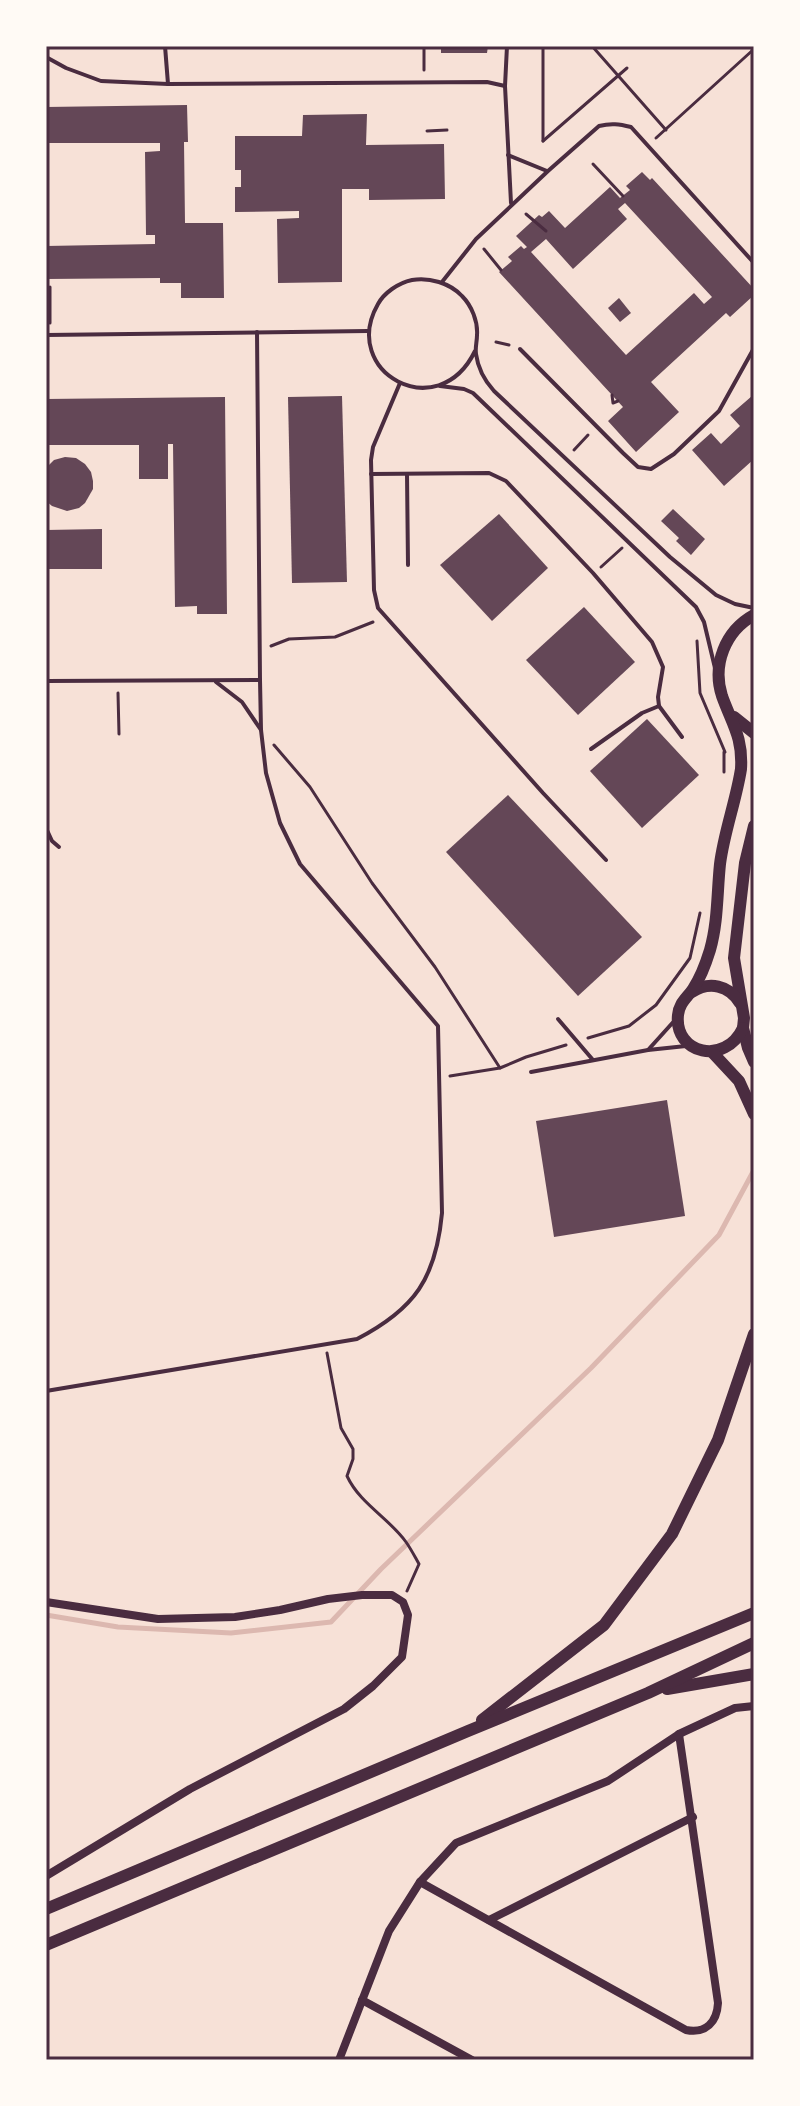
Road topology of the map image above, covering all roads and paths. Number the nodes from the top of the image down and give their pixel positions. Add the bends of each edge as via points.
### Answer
1 (165, 46) edge
2 (424, 46) edge
3 (507, 46) edge
4 (543, 46) edge
5 (592, 46) edge
6 (754, 49) edge
7 (46, 57) edge
8 (627, 68) dead end
9 (619, 77) junction
10 (424, 82) junction
11 (168, 84) junction
12 (505, 86) junction
13 (447, 130) dead end
14 (666, 130) junction
15 (427, 131) dead end
16 (647, 146) junction
17 (508, 155) junction
18 (593, 164) dead end
19 (548, 171) junction
20 (623, 196) dead end
21 (511, 205) junction
22 (526, 214) dead end
23 (546, 231) dead end
24 (484, 249) dead end
25 (754, 263) edge
26 (501, 270) dead end
27 (442, 282) junction
28 (50, 287) dead end
29 (50, 314) dead end
30 (368, 331) junction
31 (257, 332) junction
32 (46, 335) edge
33 (496, 342) dead end
34 (754, 348) edge
35 (520, 349) joint
36 (475, 351) junction
37 (400, 383) junction
38 (438, 386) junction
39 (612, 395) dead end
40 (618, 401) dead end
41 (596, 426) junction
42 (574, 450) dead end
43 (371, 474) junction
44 (407, 474) junction
45 (628, 543) junction
46 (408, 565) dead end
47 (593, 573) junction
48 (754, 608) edge
49 (754, 615) edge
50 (373, 622) dead end
51 (271, 646) dead end
52 (214, 680) junction
53 (260, 680) junction
54 (46, 681) edge
55 (118, 681) junction
56 (720, 685) junction
57 (659, 706) junction
58 (729, 711) junction
59 (261, 730) junction
60 (754, 733) edge
61 (119, 734) dead end
62 (682, 737) dead end
63 (591, 749) dead end
64 (724, 752) dead end
65 (724, 776) dead end
66 (754, 826) edge
67 (46, 828) edge
68 (59, 847) dead end
69 (606, 860) dead end
70 (700, 913) dead end
71 (692, 992) junction
72 (743, 1008) junction
73 (678, 1017) junction
74 (558, 1019) dead end
75 (743, 1028) junction
76 (578, 1041) junction
77 (692, 1046) junction
78 (648, 1050) junction
79 (712, 1052) junction
80 (593, 1060) junction
81 (754, 1062) edge
82 (500, 1068) junction
83 (531, 1072) dead end
84 (439, 1078) junction
85 (754, 1114) edge
86 (754, 1334) edge
87 (326, 1344) junction
88 (46, 1391) edge
89 (398, 1598) junction
90 (46, 1602) edge
91 (754, 1613) edge
92 (754, 1643) edge
93 (754, 1674) edge
94 (648, 1693) junction
95 (754, 1706) edge
96 (468, 1731) junction
97 (679, 1734) junction
98 (693, 1817) junction
99 (46, 1876) edge
100 (420, 1882) junction
101 (46, 1909) edge
102 (489, 1920) junction
103 (46, 1945) edge
104 (362, 2000) junction
105 (339, 2060) edge
106 (472, 2060) edge

1 - 11 lane
2 - 10 path
3 - 12 lane
4 - 9 path via 543,141
5 - 9 path
6 - 14 path
7 - 11 lane via 101,81
8 - 9 path
9 - 14 path
10 - 11 lane
10 - 12 lane
12 - 17 lane
13 - 15 path
14 - 16 path
16 - 19 lane via 631,127 610,123 599,126
16 - 25 lane
17 - 19 lane
17 - 21 lane
18 - 20 path
19 - 21 lane
21 - 27 lane
22 - 23 path
24 - 26 path
27 - 30 lane via 411,280 394,287 381,299
27 - 36 lane via 462,295 473,312 478,331
28 - 29 path
30 - 31 lane
30 - 37 lane via 377,363
31 - 32 lane
31 - 53 lane
33 - 35 path
34 - 41 lane via 719,411 651,469 638,467
35 - 41 lane
36 - 38 lane via 455,377
36 - 48 lane via 482,377 494,391 670,557 716,595
37 - 38 lane
37 - 43 lane via 373,447
38 - 45 lane via 473,393
39 - 40 path via 613,403
41 - 42 path
43 - 44 lane
43 - 69 lane via 378,608
44 - 46 lane
44 - 47 lane via 489,473 506,481
45 - 47 path
45 - 56 lane via 696,607
47 - 57 lane via 652,642 663,667
49 - 56 main road via 738,626 724,647
50 - 51 path via 335,637 289,639
52 - 53 lane
52 - 55 lane
52 - 59 lane via 242,702
53 - 59 lane
54 - 55 lane
55 - 61 path
56 - 58 main road
57 - 62 lane
57 - 63 lane
58 - 60 main road
58 - 71 main road via 740,741 741,769 720,865 713,938
59 - 82 path via 310,787
59 - 84 lane via 280,823 300,864 438,1026
64 - 65 path
66 - 72 main road via 734,958
67 - 68 lane
70 - 76 path via 690,958 656,1005 629,1026
71 - 72 main road via 718,986 729,990
71 - 73 main road
72 - 75 main road
73 - 77 main road
73 - 78 lane
74 - 76 lane
75 - 79 main road via 731,1045
75 - 81 main road
76 - 80 lane
76 - 82 path
77 - 78 lane
77 - 79 main road
78 - 80 lane
79 - 85 main road via 739,1081
80 - 83 lane
82 - 84 path
84 - 87 lane via 442,1213 431,1268 404,1308 381,1326 357,1339
86 - 96 main road via 718,1440 672,1534 604,1625
87 - 88 lane
87 - 89 path via 341,1428 353,1449 347,1476 405,1540 419,1564 409,1588
89 - 90 street via 362,1595 235,1617 158,1619
89 - 99 street via 408,1615 402,1657 344,1709 190,1789
91 - 96 main road
92 - 94 main road
93 - 94 main road
94 - 103 main road
95 - 97 street via 735,1708
96 - 101 main road
97 - 98 street
97 - 100 street via 608,1781 456,1843
98 - 102 street
98 - 102 street via 718,2003 713,2023 701,2031 686,2030
100 - 102 street
100 - 104 street via 389,1931
104 - 105 street
104 - 106 street

